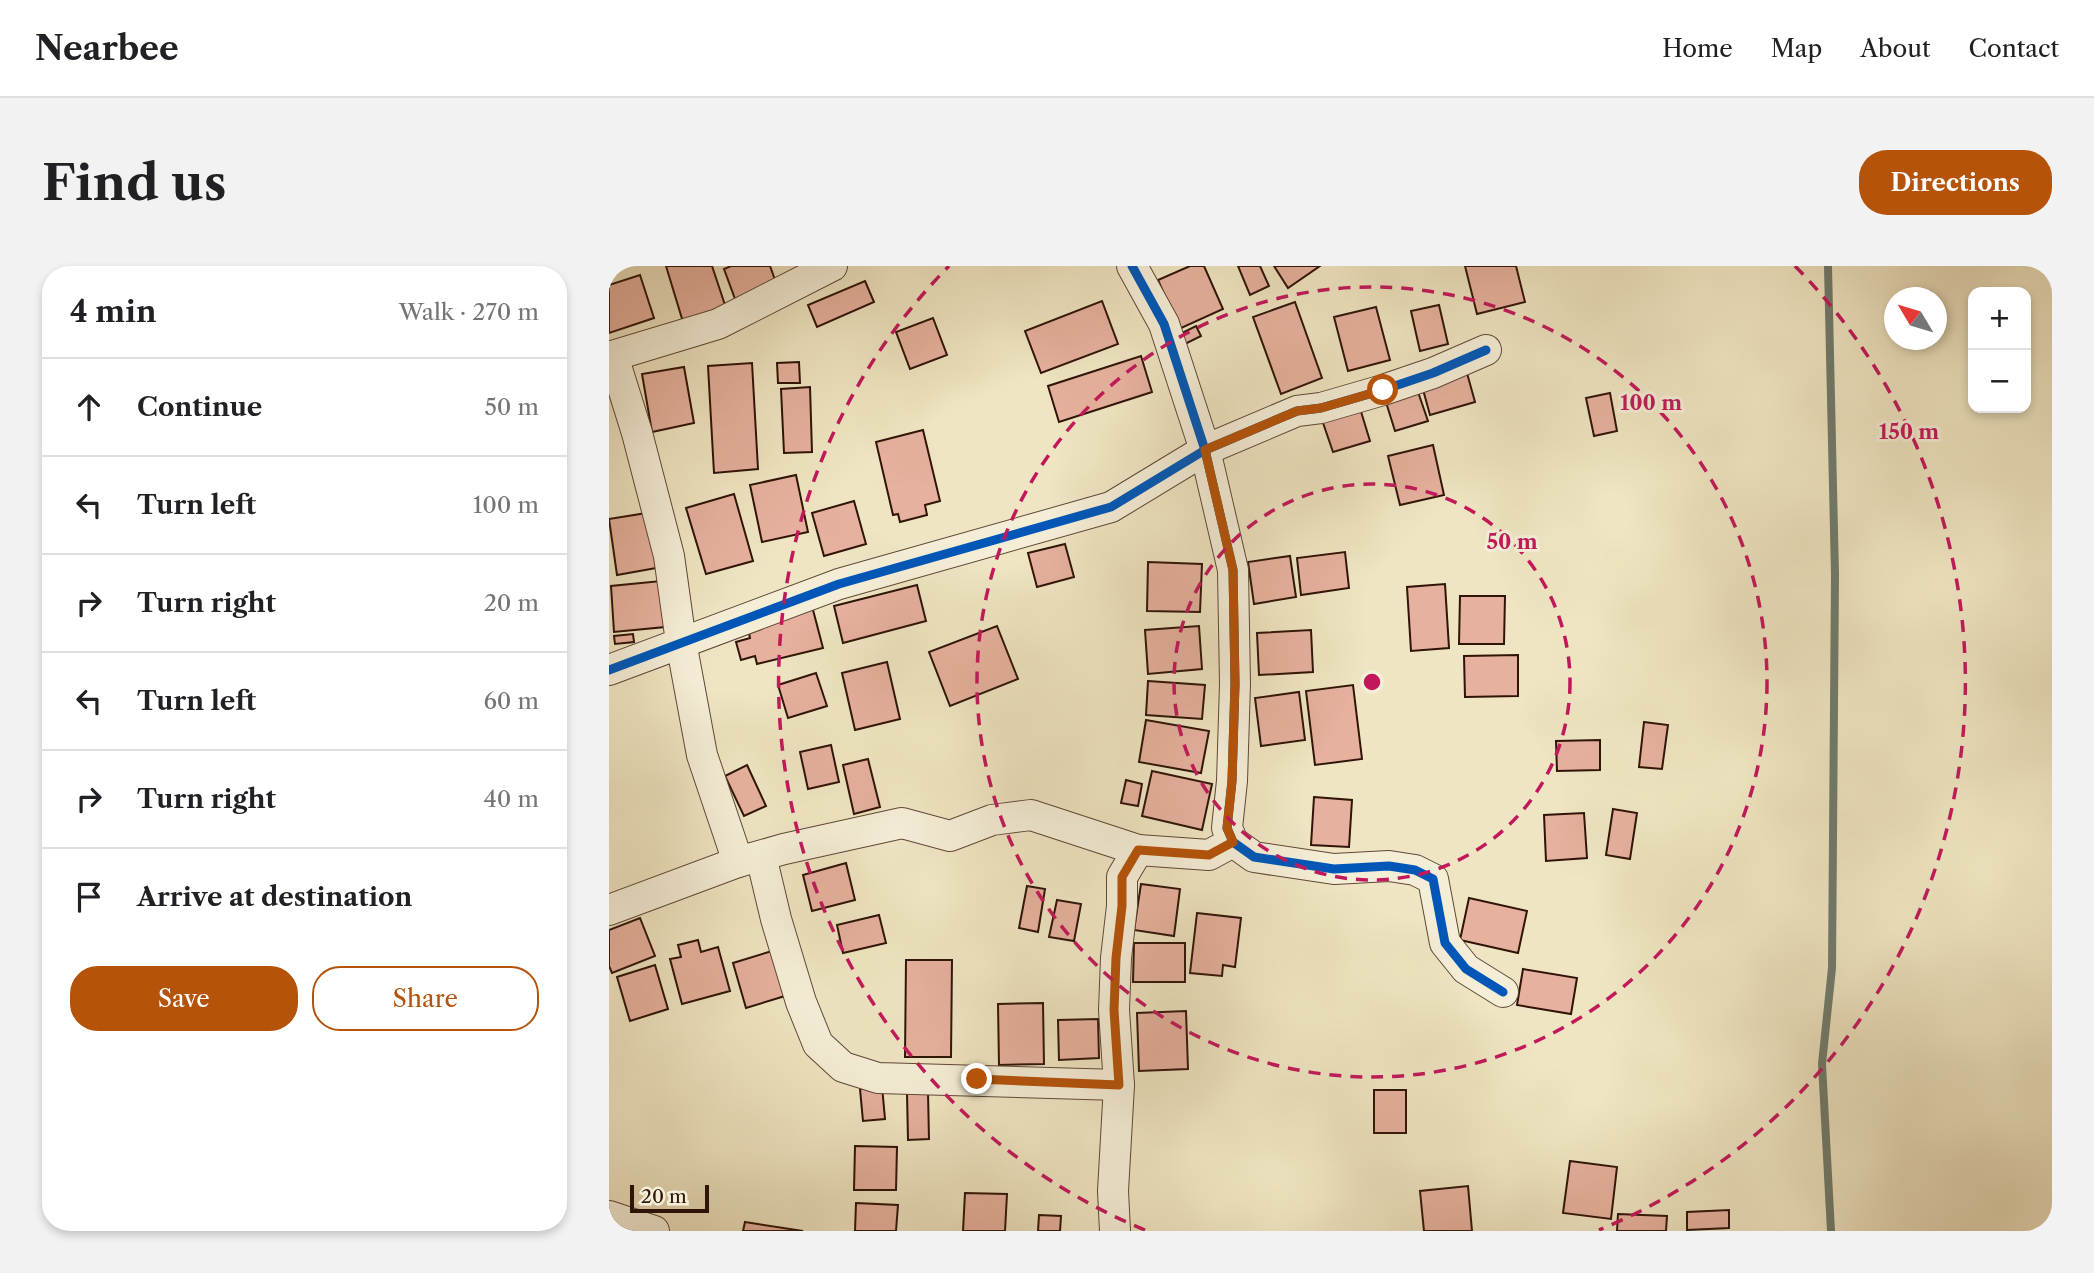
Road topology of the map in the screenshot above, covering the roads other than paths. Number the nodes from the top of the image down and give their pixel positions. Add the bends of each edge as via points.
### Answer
1 (831, 266) edge
2 (1132, 266) edge
3 (1486, 351) dead end
4 (611, 357) edge
5 (1205, 450) junction
6 (681, 642) junction
7 (609, 670) edge
8 (1233, 842) junction
9 (1138, 850) junction
10 (750, 859) junction
11 (609, 910) edge
12 (1503, 992) dead end
13 (1119, 1085) junction
14 (609, 1216) edge
15 (655, 1231) edge
16 (1115, 1231) edge

1 - 4 street via 718,324
2 - 5 street via 1164,324
3 - 5 street via 1383,390 1297,411
4 - 6 street via 637,433 669,556
5 - 6 street via 1111,507 839,584
5 - 8 street via 1233,570 1235,684 1227,828
6 - 7 street
6 - 10 street via 702,755
8 - 9 street via 1209,855
8 - 12 street via 1254,857 1334,869 1389,866 1433,878 1445,943 1466,969
9 - 10 street via 1031,815 992,820 950,836 902,823
9 - 13 street via 1122,877 1114,1010
10 - 11 street
10 - 13 street via 776,919 818,1044 843,1067 878,1077
13 - 16 street
14 - 15 street

